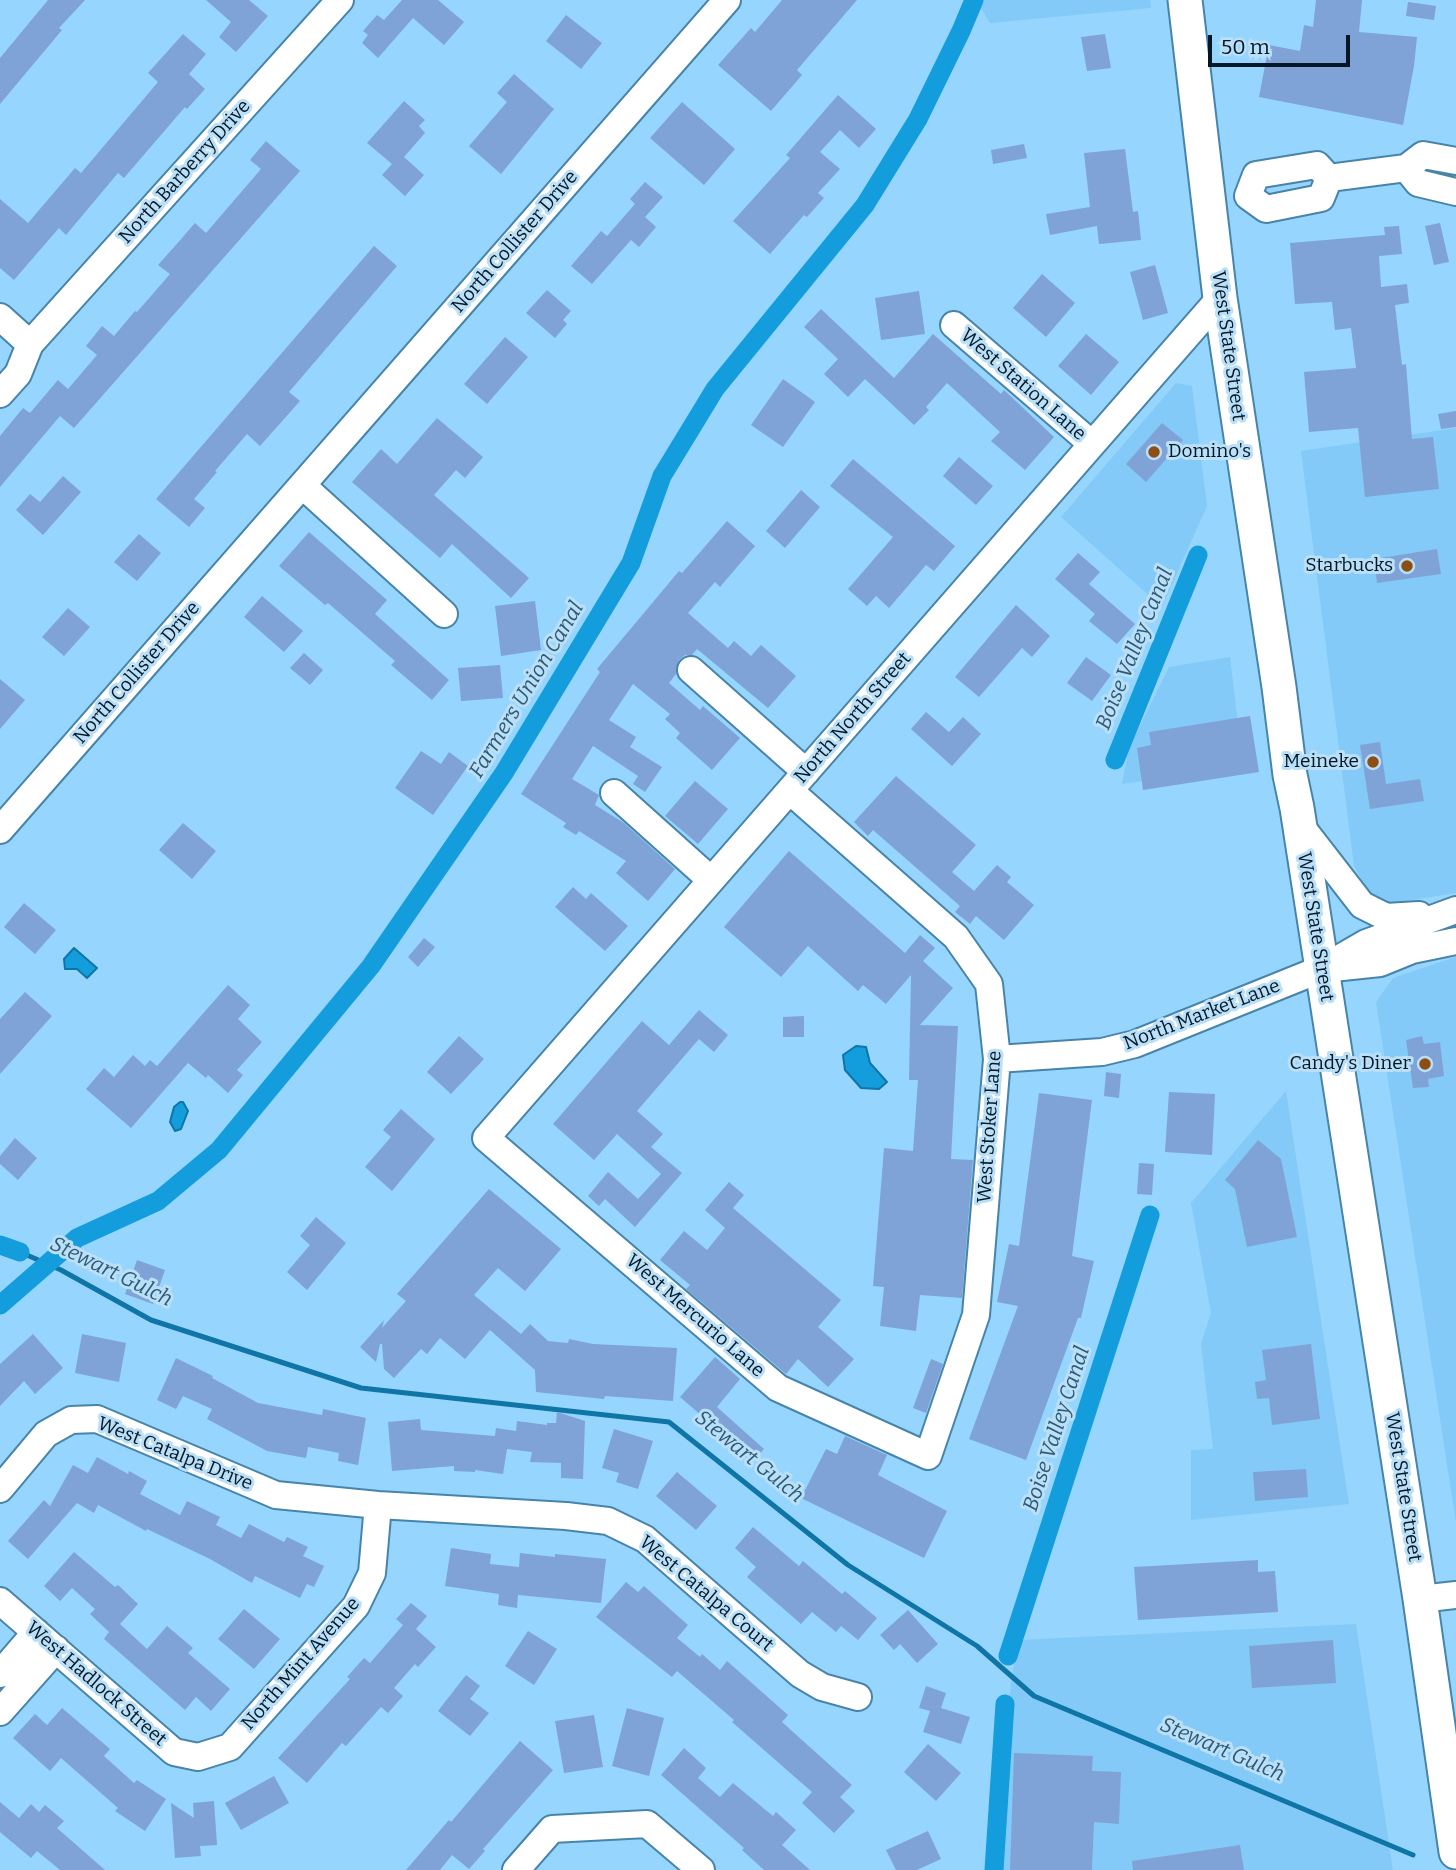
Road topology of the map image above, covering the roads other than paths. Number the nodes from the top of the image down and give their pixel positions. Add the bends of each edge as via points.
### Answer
1 (727, 0) edge
2 (1185, 0) edge
3 (325, 5) edge
4 (1456, 161) edge
5 (1406, 168) junction
6 (1329, 178) junction
7 (1456, 192) edge
8 (1248, 196) junction
9 (1209, 199) junction
10 (1220, 299) junction
11 (0, 317) edge
12 (954, 325) dead end
13 (30, 344) junction
14 (0, 394) edge
15 (1092, 444) junction
16 (302, 485) junction
17 (444, 614) dead end
18 (691, 670) dead end
19 (798, 782) junction
20 (614, 793) dead end
21 (1299, 824) junction
22 (0, 830) edge
23 (711, 880) junction
24 (1454, 911) edge
25 (1456, 941) edge
26 (1321, 969) junction
27 (996, 1059) junction
28 (486, 1138) joint
29 (928, 1456) joint
30 (0, 1489) edge
31 (379, 1505) junction
32 (1456, 1595) edge
33 (1420, 1599) junction
34 (0, 1601) edge
35 (46, 1641) junction
36 (0, 1674) edge
37 (858, 1697) dead end
38 (0, 1712) edge
39 (198, 1757) joint
40 (1456, 1852) edge
41 (516, 1870) edge
42 (701, 1870) edge

1 - 16 street, North Collister Drive
2 - 9 main road, West State Street
3 - 13 street, North Barberry Drive
4 - 5 street via 1423,155
5 - 6 street
5 - 7 street via 1418,183
6 - 8 street via 1321,198 1266,209
6 - 8 street via 1317,165 1273,171 1255,175
8 - 9 street
9 - 10 main road, West State Street
10 - 15 street, North North Street
10 - 21 main road, West State Street
11 - 13 street
12 - 15 street, West Station Lane
13 - 14 street, North Barberry Drive via 18,374
15 - 19 street, North North Street
16 - 17 street
16 - 22 street, North Collister Drive
18 - 19 street, West Stoker Lane
19 - 23 street, North North Street
19 - 27 street, West Stoker Lane via 956,937 989,984
20 - 23 street
21 - 24 street via 1362,905 1374,912 1386,917
21 - 26 main road, West State Street
23 - 28 street, North North Street
24 - 26 street via 1366,943
25 - 26 street via 1412,950 1380,963
26 - 27 street, North Market Lane via 1135,1044 1102,1052
26 - 33 main road, West State Street
27 - 29 street, West Stoker Lane via 976,1315
28 - 29 street, West Mercurio Lane via 778,1388
30 - 31 street, West Catalpa Drive via 46,1434 71,1420 97,1419 276,1495
31 - 37 street, West Catalpa Court via 608,1521 645,1539 800,1674 822,1687
31 - 39 street, North Mint Avenue via 372,1573 356,1605 230,1747
32 - 33 street
33 - 40 main road, West State Street
34 - 35 street, West Hadlock Street
35 - 36 street
35 - 38 street
35 - 39 street, West Hadlock Street via 174,1752
41 - 42 street via 552,1829 647,1824

